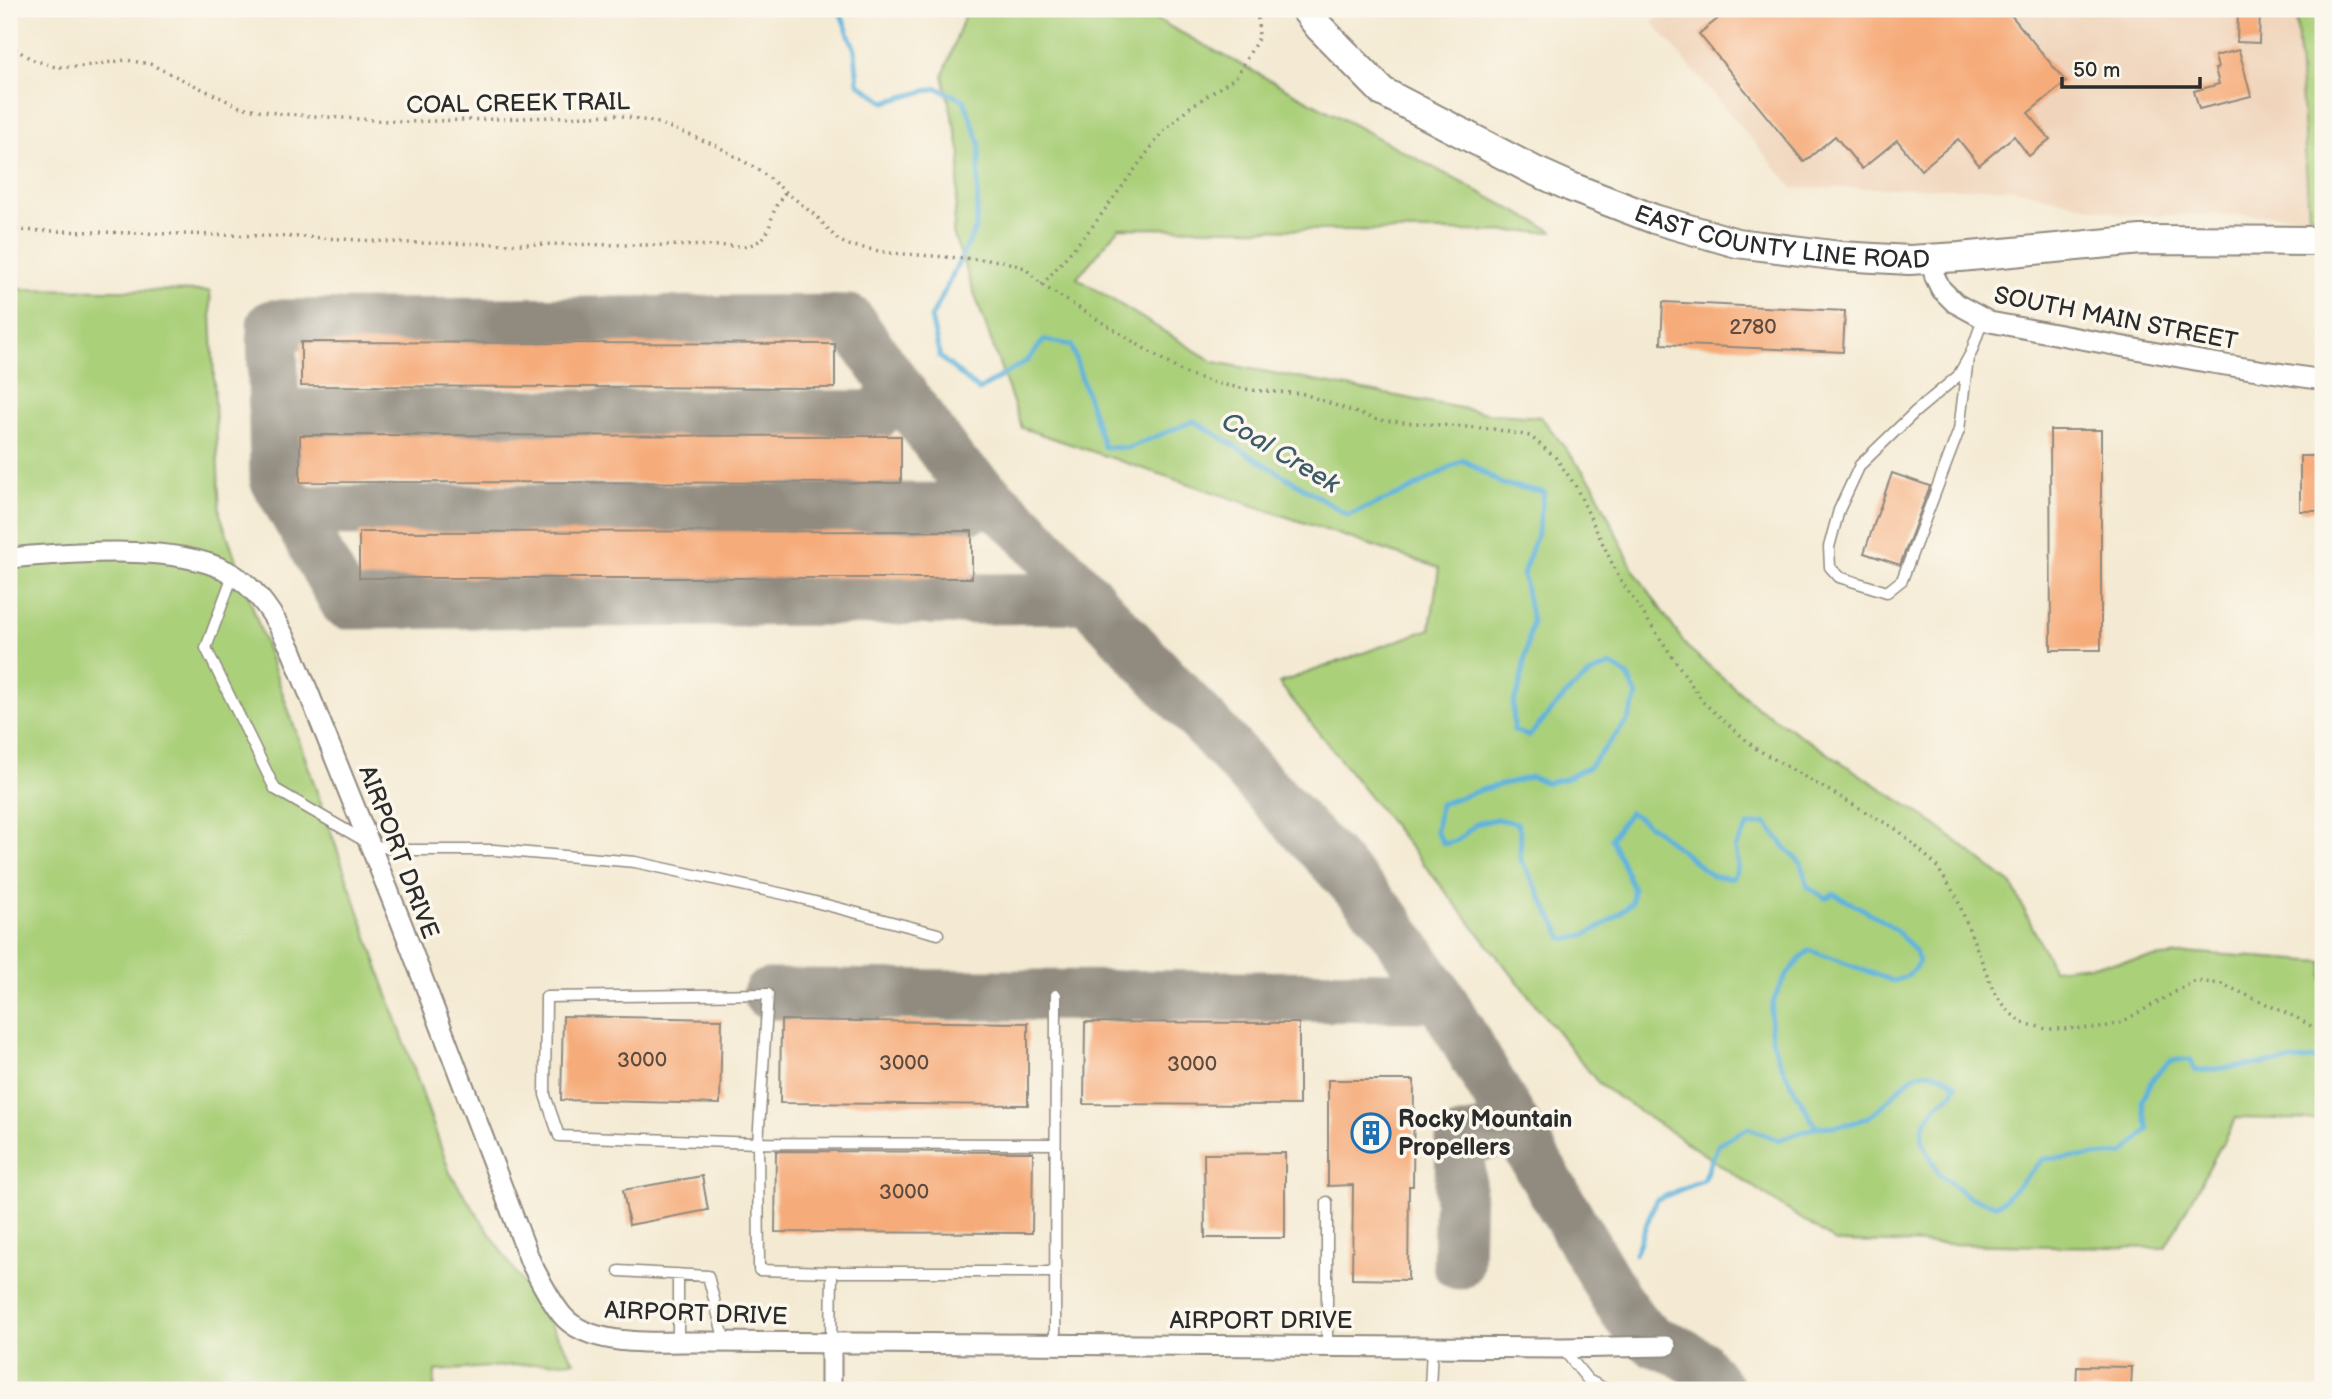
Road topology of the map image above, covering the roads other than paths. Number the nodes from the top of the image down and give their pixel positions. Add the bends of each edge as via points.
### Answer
1 (1305, 9) edge
2 (2323, 241) edge
3 (1931, 259) junction
4 (1983, 318) junction
5 (1968, 358) junction
6 (2323, 380) edge
7 (9, 558) edge
8 (233, 575) junction
9 (370, 844) junction
10 (938, 934) dead end
11 (1056, 995) dead end
12 (758, 1143) junction
13 (1055, 1144) junction
14 (1327, 1202) dead end
15 (619, 1271) dead end
16 (832, 1272) junction
17 (1055, 1272) junction
18 (678, 1274) junction
19 (678, 1341) junction
20 (831, 1341) junction
21 (725, 1342) junction
22 (1055, 1343) junction
23 (1327, 1346) junction
24 (1432, 1346) junction
25 (1666, 1346) dead end
26 (1562, 1348) junction
27 (831, 1390) edge
28 (1430, 1390) edge
29 (1607, 1390) edge

1 - 3 main road, EAST COUNTY LINE ROAD via 1383,92 1533,170 1605,201 1737,243 1840,256
2 - 3 main road, EAST COUNTY LINE ROAD via 2141,240
3 - 4 street, SOUTH MAIN STREET via 1941,289 1955,303
4 - 5 lane
4 - 6 street, SOUTH MAIN STREET via 2006,326
5 - 5 lane via 1958,376 1860,465 1839,510 1829,547 1830,567 1839,577 1887,592 1902,580 1959,430
7 - 8 street, AIRPORT DRIVE via 154,554 191,559
8 - 9 street, AIRPORT DRIVE via 261,598 281,628
8 - 9 lane via 206,648 275,789
9 - 10 lane via 396,850 494,850 635,862
9 - 19 street, AIRPORT DRIVE via 540,1280 563,1316 582,1330 612,1340
11 - 13 lane
12 - 12 lane via 559,1136 545,1095 546,997 768,994
12 - 13 lane
12 - 16 lane via 759,1270
13 - 17 lane
14 - 23 lane
15 - 18 lane
16 - 17 lane
16 - 20 lane
17 - 22 lane
18 - 19 lane
18 - 21 lane via 708,1276
19 - 21 street, AIRPORT DRIVE
20 - 21 street, AIRPORT DRIVE
20 - 22 street, AIRPORT DRIVE
20 - 27 street
22 - 23 street, AIRPORT DRIVE
23 - 24 street, AIRPORT DRIVE
24 - 26 street, AIRPORT DRIVE
24 - 28 lane
25 - 26 street, AIRPORT DRIVE
26 - 29 lane via 1588,1380

